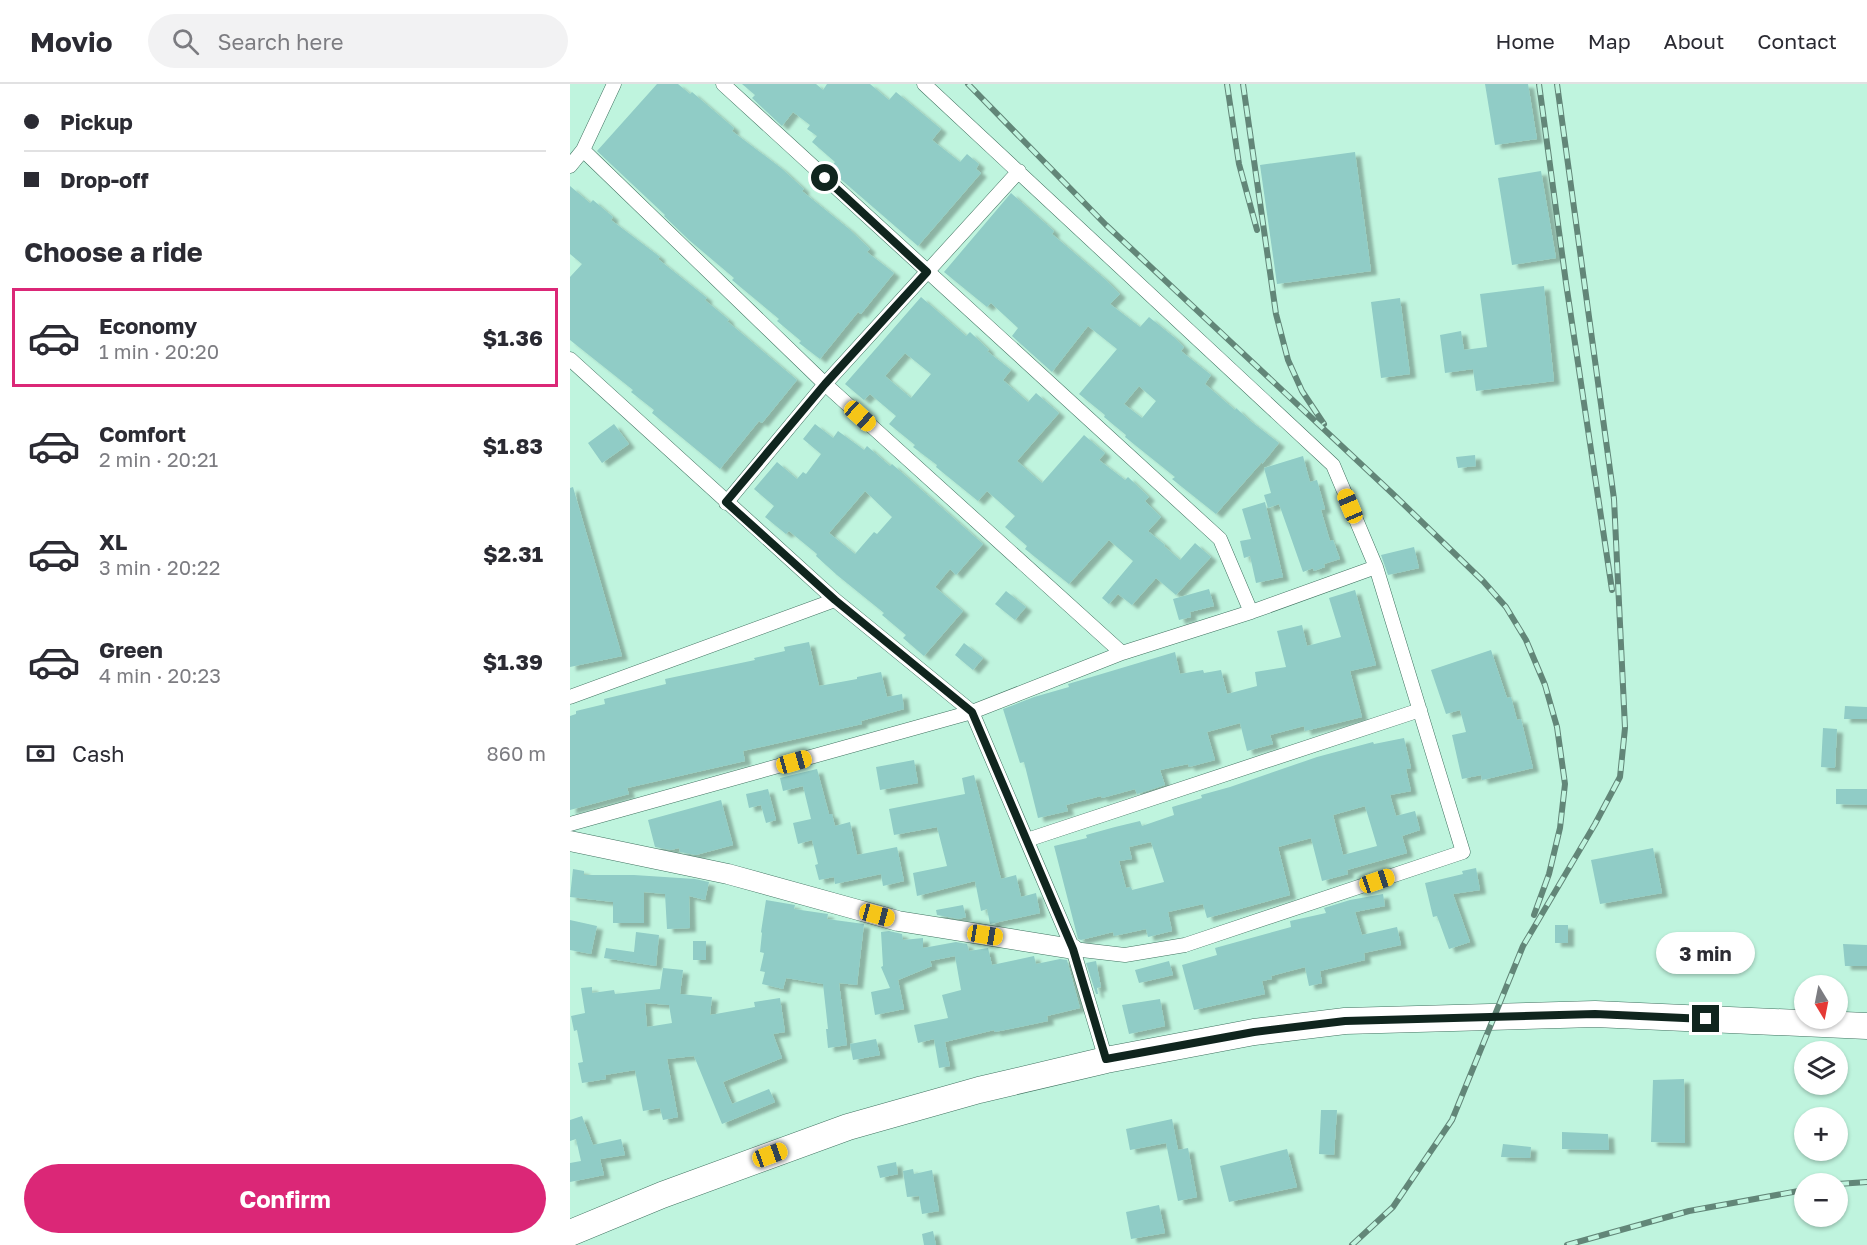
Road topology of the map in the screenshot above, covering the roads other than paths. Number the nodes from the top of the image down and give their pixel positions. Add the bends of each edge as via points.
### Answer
1 (614, 84) edge
2 (723, 84) edge
3 (924, 84) edge
4 (583, 150) junction
5 (570, 166) edge
6 (1018, 171) junction
7 (927, 272) junction
8 (570, 358) edge
9 (825, 384) junction
10 (726, 502) junction
11 (1376, 567) junction
12 (835, 600) junction
13 (1251, 612) junction
14 (1122, 652) junction
15 (570, 697) edge
16 (1420, 710) junction
17 (972, 712) junction
18 (571, 835) edge
19 (1027, 840) junction
20 (1073, 949) junction
21 (1867, 1026) edge
22 (1106, 1059) junction
23 (570, 1233) edge

1 - 4 street
2 - 7 street
3 - 6 street
4 - 5 street
4 - 9 street
6 - 7 street
6 - 11 street via 1333,465
7 - 9 street
7 - 13 street via 1220,539
8 - 10 street
9 - 10 street
9 - 14 street
10 - 12 street
11 - 13 street
11 - 16 street
12 - 15 street
12 - 17 street
13 - 14 street
14 - 17 street
16 - 19 street
16 - 20 street via 1463,852 1185,945 1125,955
17 - 18 street
17 - 19 street
18 - 20 street via 898,921
19 - 20 street
20 - 22 street
21 - 22 highway via 1595,1014 1345,1021 1254,1032
22 - 23 highway via 848,1127

